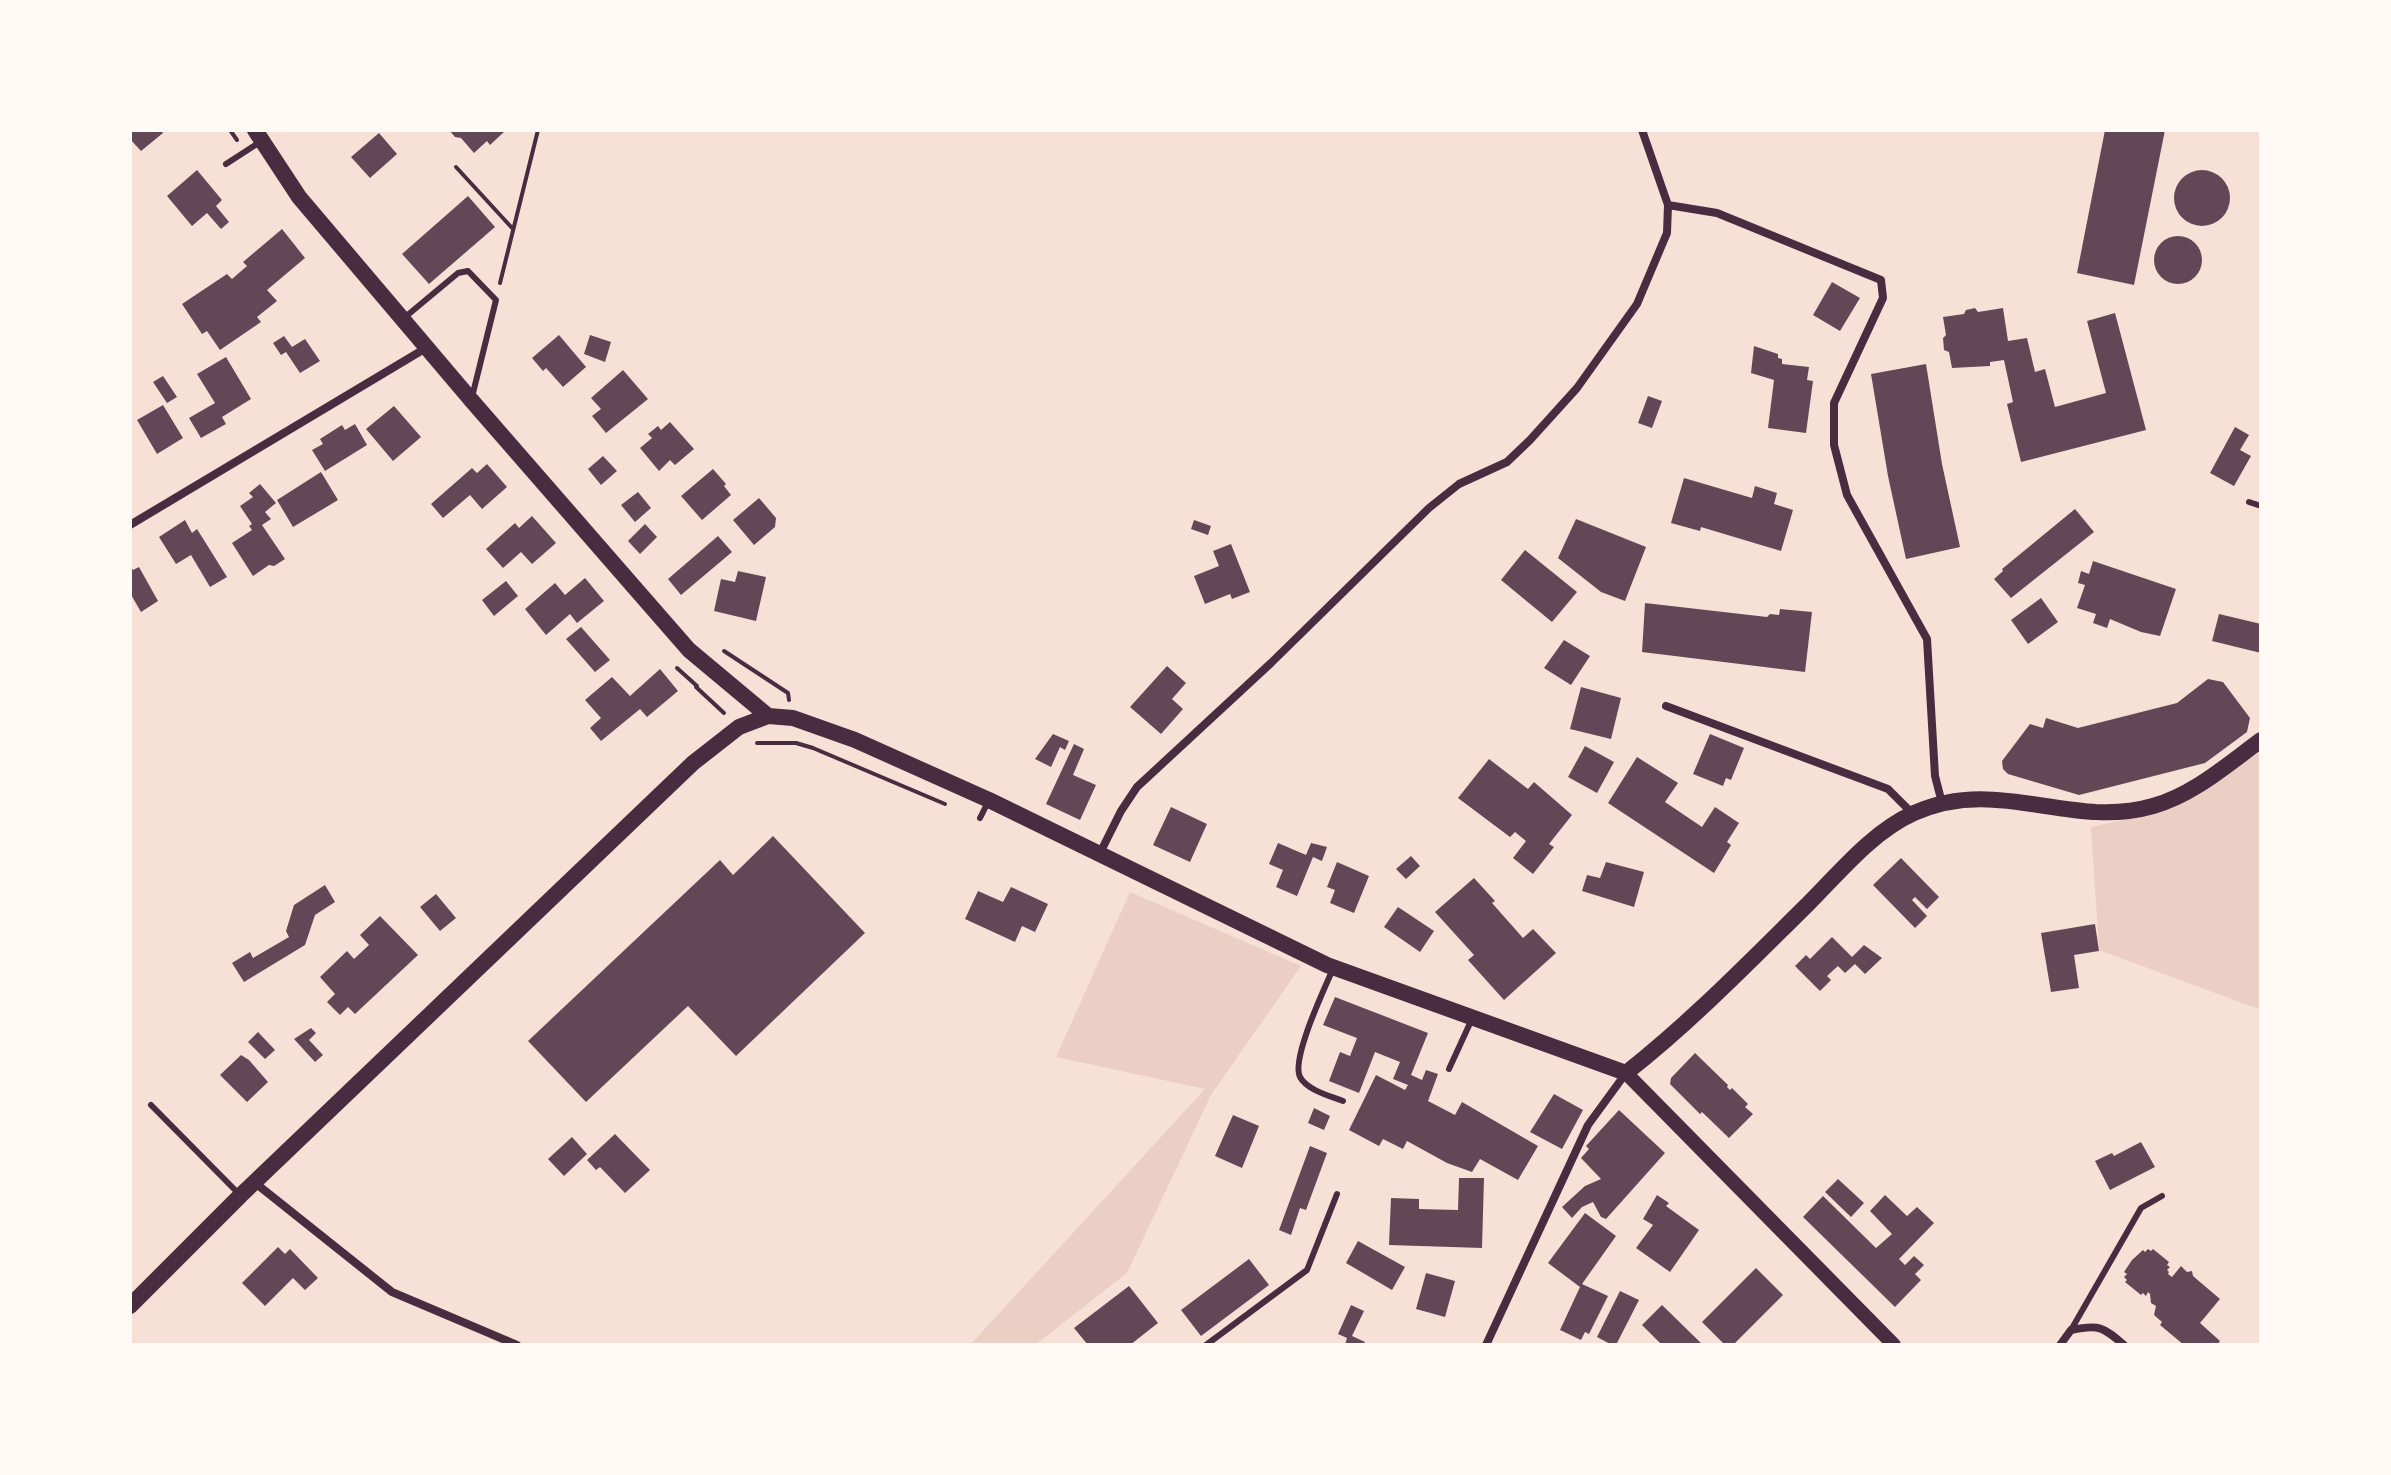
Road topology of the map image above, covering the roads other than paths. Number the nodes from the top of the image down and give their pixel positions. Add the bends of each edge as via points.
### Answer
1 (1642, 130) edge
2 (258, 135) edge
3 (226, 164) dead end
4 (1668, 205) junction
5 (402, 319) junction
6 (426, 348) junction
7 (472, 401) junction
8 (2249, 502) dead end
9 (2261, 506) edge
10 (130, 525) edge
11 (1666, 706) dead end
12 (768, 716) junction
13 (2261, 740) edge
14 (989, 800) junction
15 (1942, 803) junction
16 (1913, 814) junction
17 (980, 818) road end
18 (1100, 853) junction
19 (1334, 967) junction
20 (1473, 1018) junction
21 (1449, 1069) dead end
22 (1626, 1073) junction
23 (1343, 1101) dead end
24 (151, 1105) dead end
25 (254, 1182) junction
26 (1337, 1194) dead end
27 (241, 1195) junction
28 (2162, 1196) dead end
29 (130, 1306) edge
30 (2071, 1330) junction
31 (517, 1345) edge
32 (1206, 1345) edge
33 (1486, 1345) edge
34 (1894, 1345) edge
35 (2060, 1345) edge
36 (2124, 1345) edge

1 - 4 street
2 - 3 lane
2 - 5 main road via 299,197
4 - 15 street via 1717,213 1881,280 1883,298 1834,403 1834,445 1847,495 1927,639 1935,776
4 - 18 street via 1667,233 1637,304 1577,388 1507,462 1459,484 1429,508 1137,787
5 - 6 main road
5 - 7 lane via 458,273 468,271 496,300
6 - 7 main road
6 - 10 street
7 - 12 main road via 630,592
8 - 9 lane
11 - 16 street via 1888,789
12 - 14 main road via 793,718 855,740
12 - 25 main road via 739,727 693,763
13 - 15 main road via 2183,794 2154,806 2087,812 1996,798
14 - 17 lane
14 - 18 main road via 1058,840
15 - 16 main road
16 - 22 main road via 1867,845
18 - 19 main road
19 - 20 main road
19 - 23 lane via 1301,1049 1298,1070 1305,1083
20 - 21 lane
20 - 22 main road
22 - 33 street via 1588,1125
22 - 34 street
24 - 27 lane
25 - 27 main road
25 - 31 street via 392,1292
26 - 32 lane via 1307,1270
27 - 29 main road
28 - 30 lane via 2141,1208
30 - 35 street
30 - 36 street via 2093,1325

